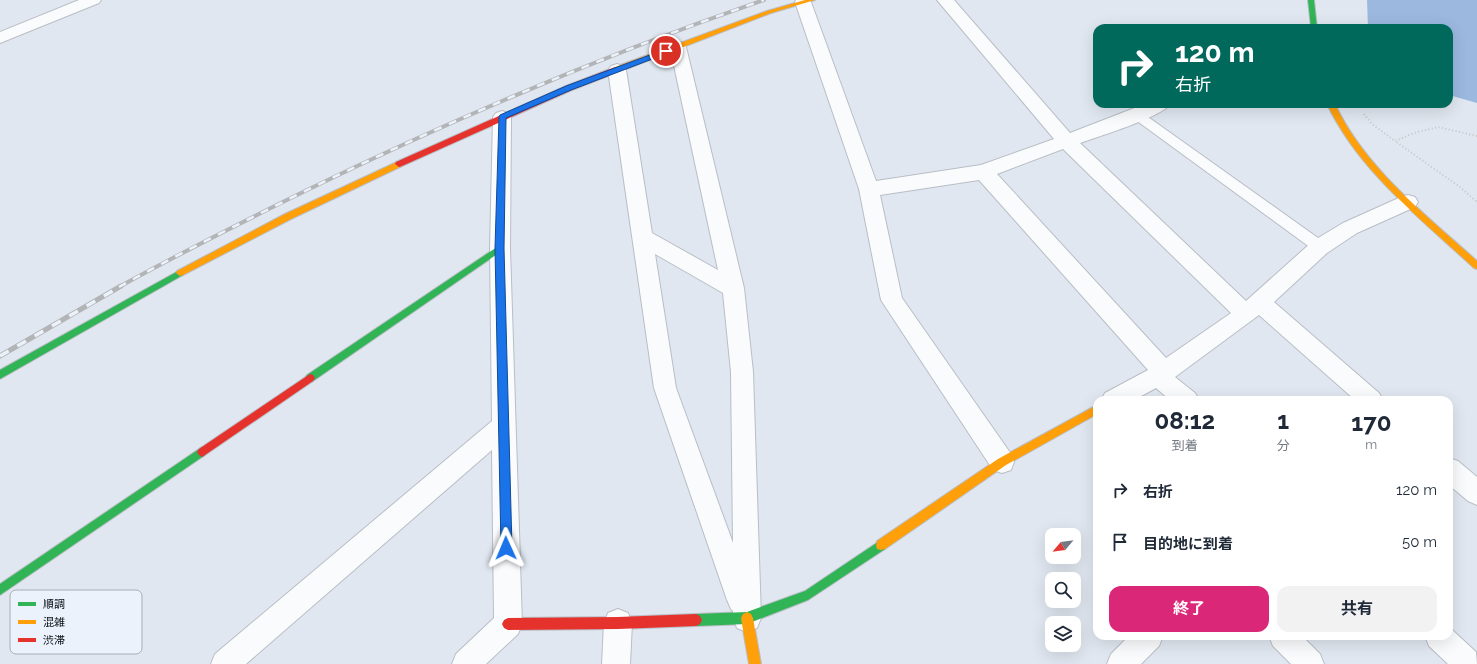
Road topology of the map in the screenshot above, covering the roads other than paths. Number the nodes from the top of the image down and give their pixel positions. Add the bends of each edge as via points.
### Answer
1 (93, 0) edge
2 (945, 0) edge
3 (1311, 0) edge
4 (808, 1) edge
5 (70, 4) edge
6 (1314, 24) edge
7 (0, 38) edge
8 (678, 47) junction
9 (617, 70) junction
10 (1152, 108) edge
11 (1333, 108) edge
12 (1137, 115) junction
13 (502, 117) junction
14 (1066, 141) junction
15 (983, 172) junction
16 (869, 189) junction
17 (1408, 202) junction
18 (642, 237) junction
19 (1320, 247) junction
20 (500, 248) junction
21 (1477, 266) edge
22 (733, 288) junction
23 (1253, 308) junction
24 (1160, 374) junction
25 (0, 376) edge
26 (1120, 396) edge
27 (1183, 396) edge
28 (1366, 396) edge
29 (1093, 411) edge
30 (504, 425) junction
31 (1002, 462) junction
32 (1453, 472) edge
33 (1477, 493) edge
34 (0, 590) edge
35 (747, 618) junction
36 (618, 623) junction
37 (508, 624) junction
38 (1145, 640) edge
39 (1287, 640) edge
40 (1443, 640) edge
41 (225, 664) edge
42 (466, 664) edge
43 (616, 664) edge
44 (755, 664) edge
45 (1121, 664) edge
46 (1310, 664) edge
47 (1464, 664) edge

1 - 5 street
2 - 14 street
3 - 6 street
4 - 8 street via 769,12
4 - 16 street
5 - 7 street
8 - 9 street
8 - 22 street
9 - 13 street
9 - 18 street
10 - 12 street
11 - 17 street via 1352,146
12 - 14 street
12 - 19 lane
13 - 20 street
13 - 25 street via 344,188 226,249
14 - 15 street
14 - 23 street
15 - 16 street
15 - 24 street
16 - 31 street via 892,300
17 - 19 street via 1350,228
17 - 21 street
18 - 22 street
18 - 35 street via 665,388
19 - 23 street
20 - 30 street
20 - 34 street
22 - 35 street via 742,372
23 - 24 street
23 - 28 street
24 - 26 street
24 - 27 street
29 - 31 street
30 - 37 street
30 - 41 street
31 - 35 street via 808,595
32 - 33 street
35 - 36 street
35 - 44 street
36 - 37 street
36 - 43 street
37 - 42 street
38 - 45 street
39 - 46 street
40 - 47 street via 1466,662

